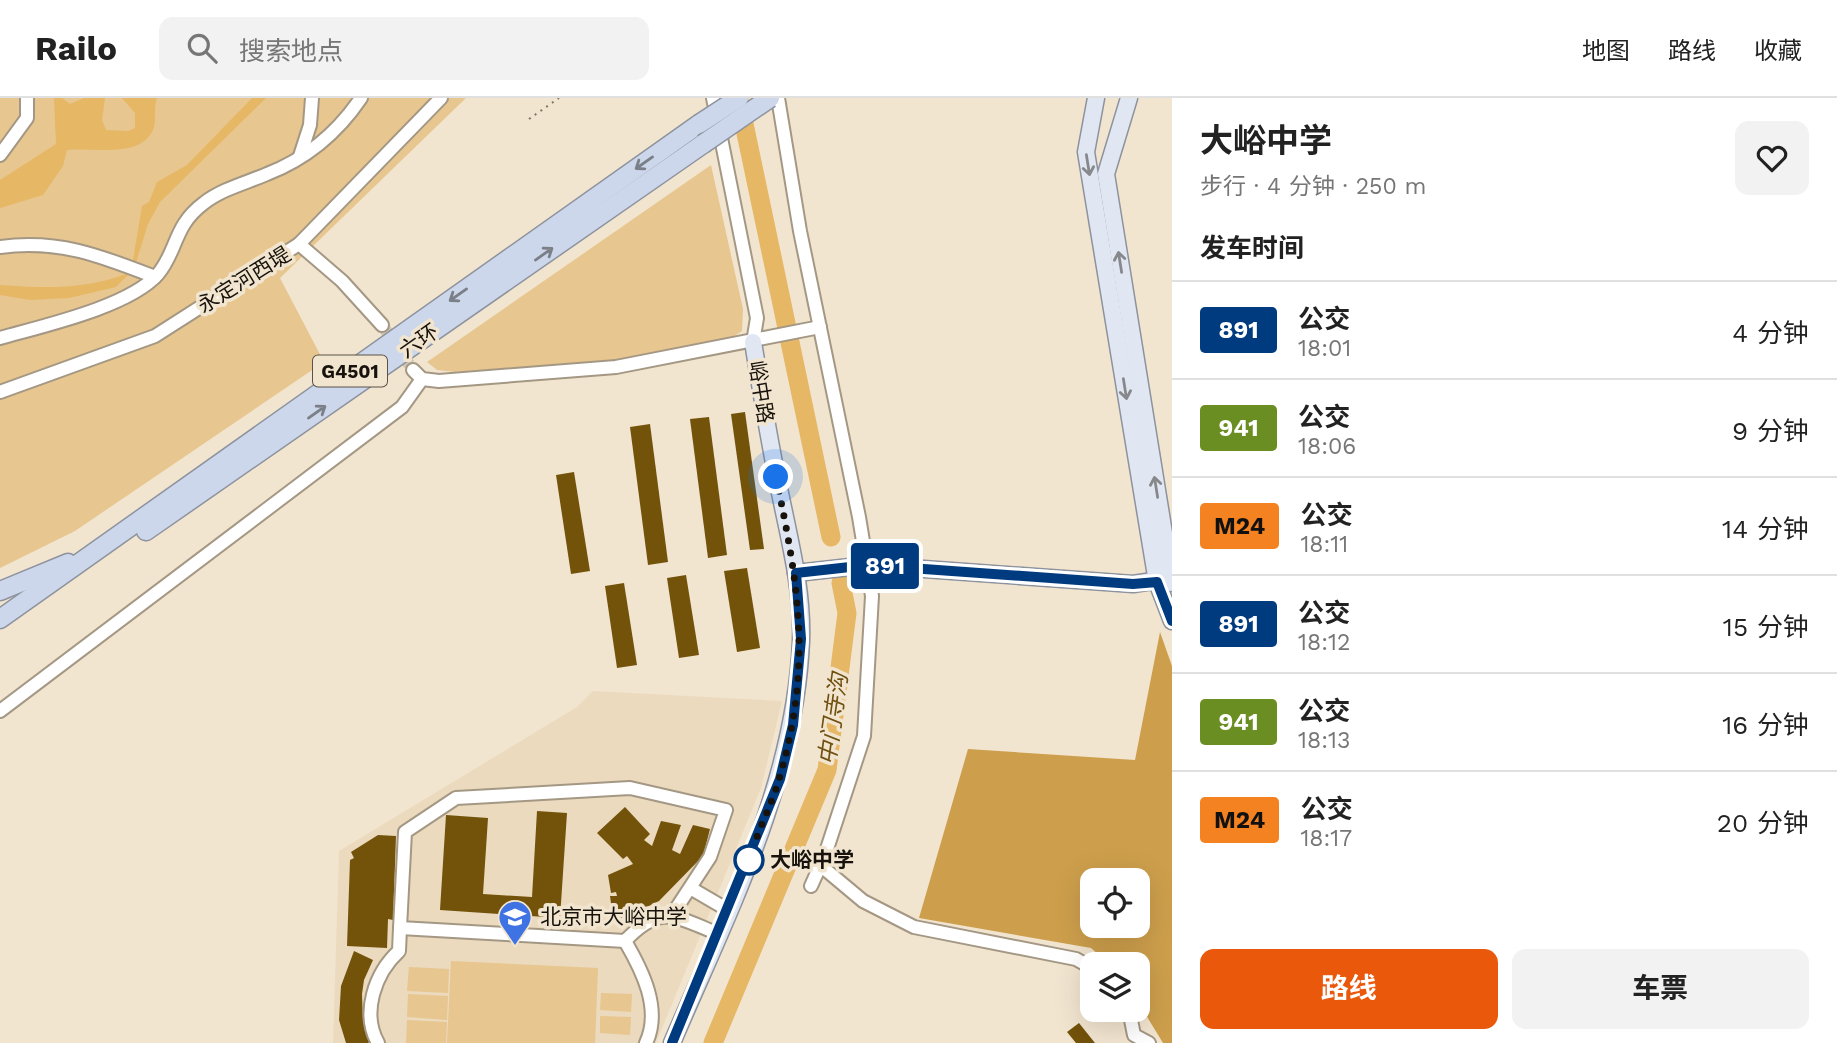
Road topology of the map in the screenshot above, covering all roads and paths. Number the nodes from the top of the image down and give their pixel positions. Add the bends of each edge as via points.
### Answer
1 (27, 98) edge
2 (312, 98) edge
3 (361, 98) edge
4 (441, 98) edge
5 (559, 98) edge
6 (713, 98) edge
7 (739, 98) edge
8 (771, 98) edge
9 (778, 98) edge
10 (1096, 98) edge
11 (1129, 98) edge
12 (529, 119) dead end
13 (0, 155) edge
14 (300, 156) junction
15 (299, 244) junction
16 (0, 247) edge
17 (155, 277) junction
18 (382, 325) tunnel mouth
19 (819, 328) junction
20 (0, 338) edge
21 (759, 340) junction
22 (0, 392) edge
23 (100, 549) junction
24 (868, 565) junction
25 (796, 573) junction
26 (1168, 580) edge
27 (0, 592) edge
28 (0, 619) edge
29 (1172, 621) edge
30 (0, 633) edge
31 (0, 711) edge
32 (820, 865) junction
33 (811, 886) dead end
34 (692, 889) junction
35 (728, 910) junction
36 (672, 915) junction
37 (400, 928) junction
38 (719, 934) junction
39 (625, 942) junction
40 (1080, 961) edge
41 (1131, 1022) edge
42 (378, 1043) edge
43 (646, 1043) edge
44 (672, 1043) edge
45 (1149, 1043) edge

1 - 13 street via 27,118
2 - 14 street via 310,125
3 - 14 street via 330,137
4 - 15 street, 永定河西堤
5 - 12 path
6 - 21 street, 峪中路
7 -> 23 highway, 六环 / G4501, bridge
30 -> 8 highway, 六环 / G4501, bridge
9 - 19 street
10 -> 26 main road via 1086,152
26 -> 11 main road via 1105,174
14 - 17 street via 205,202 184,221
15 - 18 street via 342,281
15 - 22 street, 永定河西堤 via 155,336
16 - 17 street via 61,246
17 - 20 street via 117,300
19 - 21 street
19 - 24 street
21 - 25 main road, 峪中路
21 - 31 street via 616,367 439,381 418,374 402,407
23 - 27 highway
23 - 28 highway, 六环 / G4501
24 - 25 main road
24 - 26 main road via 1133,584
24 - 32 street via 872,596 864,736
25 - 35 main road, 峪中路 via 801,639 793,725 780,779
26 - 29 main road
32 - 33 street
32 - 40 street via 863,901 914,927
34 - 35 street
34 - 36 street
34 - 37 street via 710,857 726,810 630,788 456,798 405,832
35 - 38 main road, 峪中路
36 - 38 street
36 - 39 street via 648,920
37 - 39 street
37 - 42 street via 399,951 383,968 373,991 371,1016
38 - 44 main road, 峪中路
39 - 43 street via 647,986 651,1021
41 - 45 street via 1133,1035

